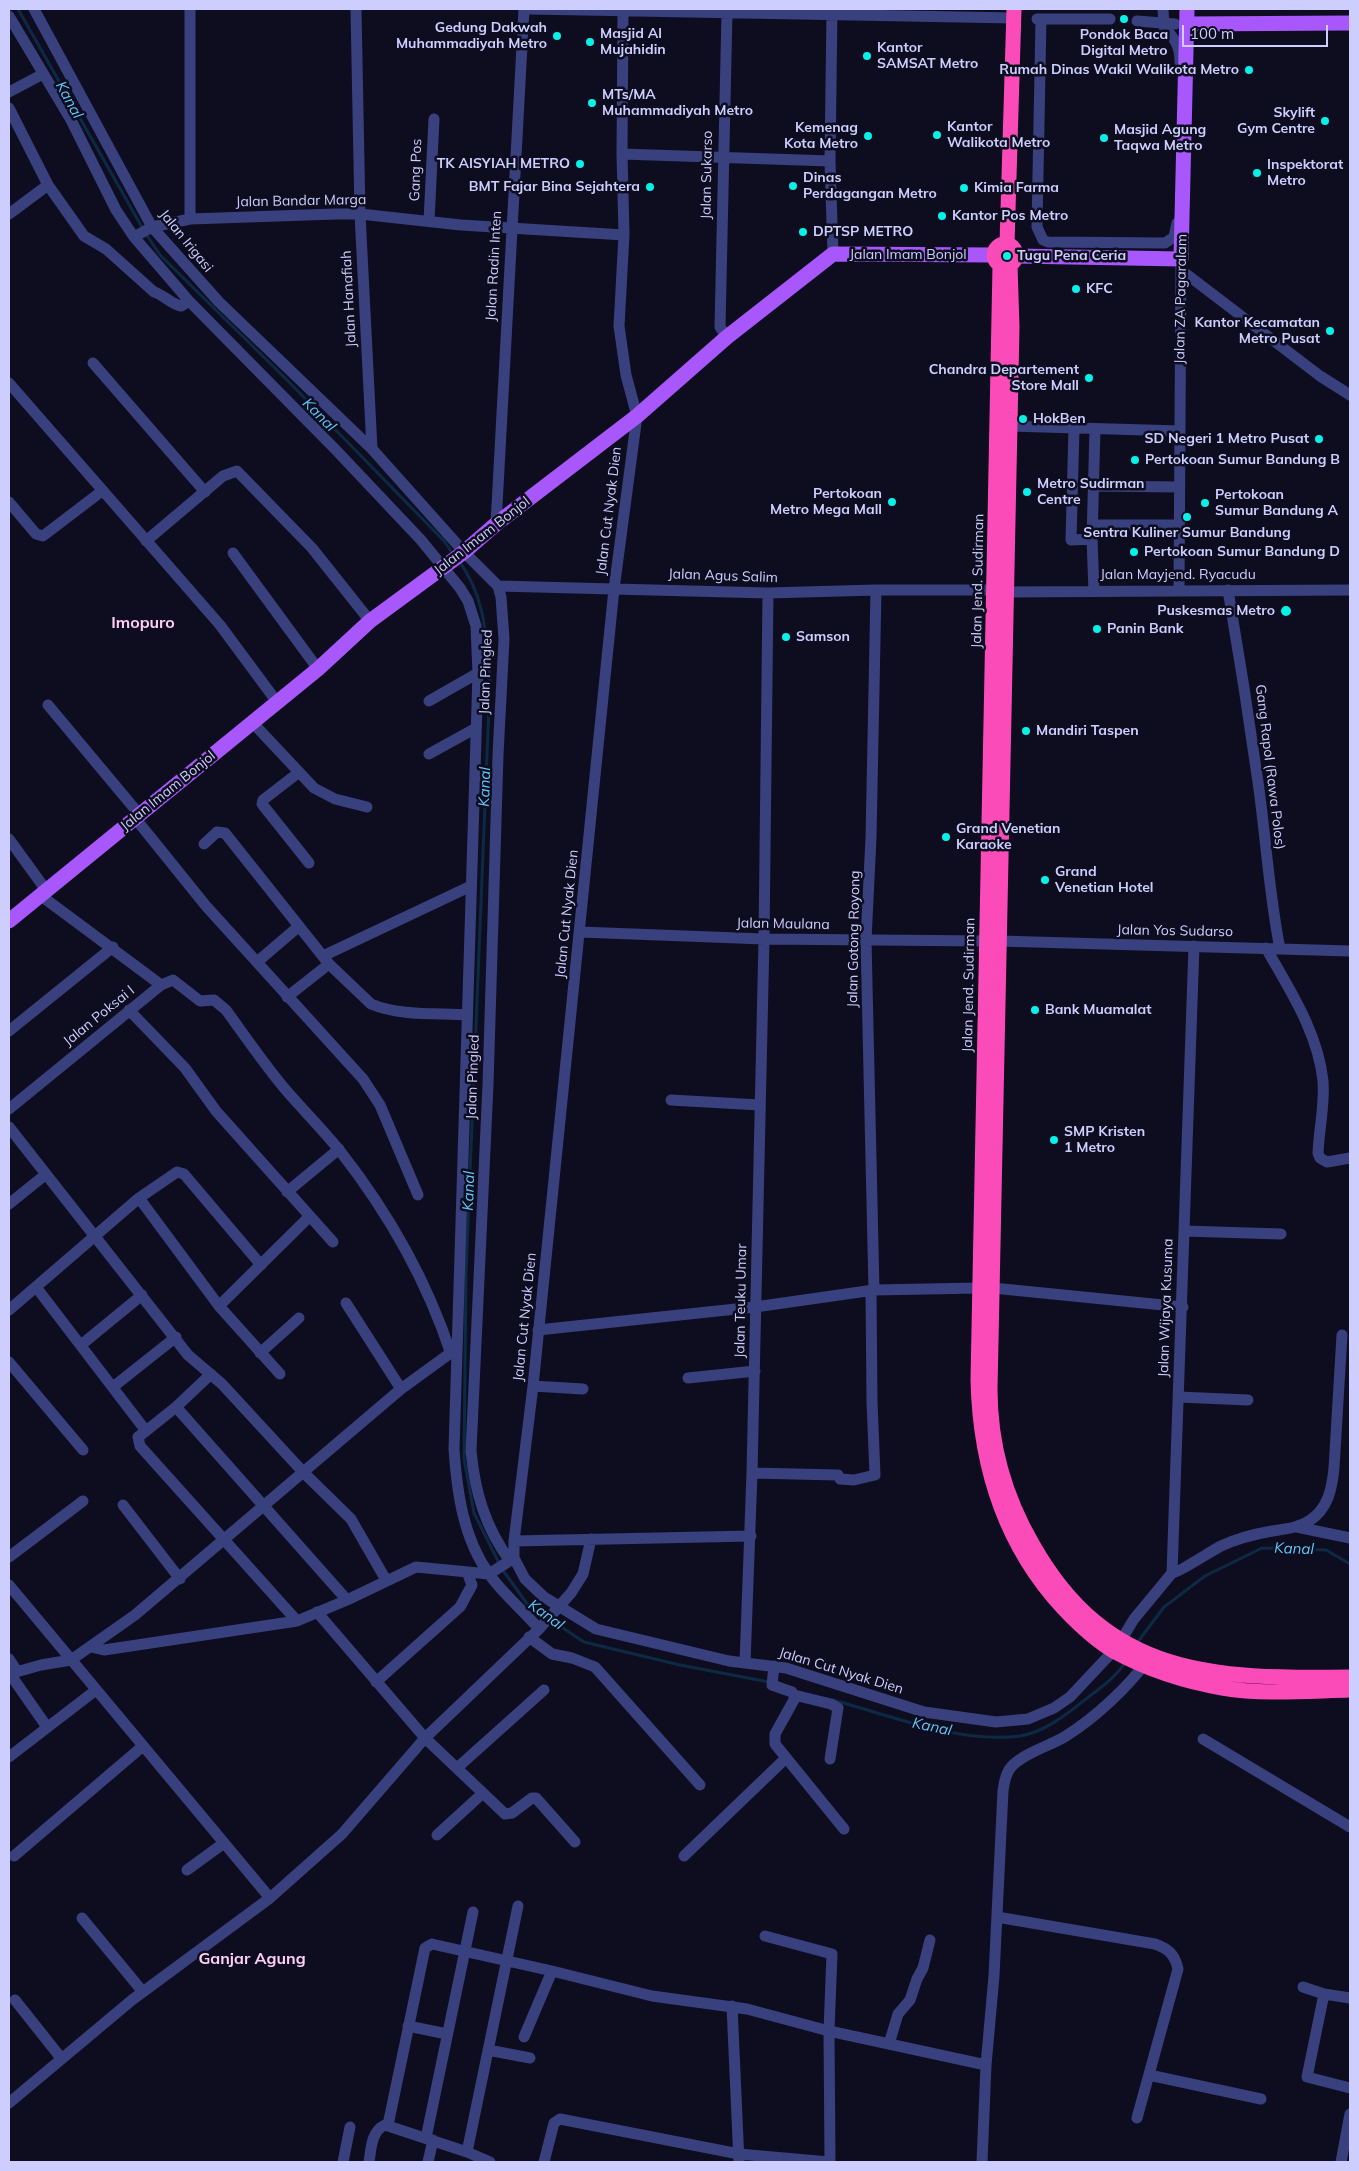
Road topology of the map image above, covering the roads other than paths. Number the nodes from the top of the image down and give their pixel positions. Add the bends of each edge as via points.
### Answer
1 (34, 9) edge
2 (190, 9) edge
3 (356, 9) edge
4 (524, 9) edge
5 (530, 9) edge
6 (1162, 9) edge
7 (1187, 9) edge
8 (623, 10) junction
9 (832, 11) edge
10 (727, 12) junction
11 (1014, 13) edge
12 (9, 16) edge
13 (1110, 19) dead end
14 (1136, 21) dead end
15 (1350, 22) edge
16 (1175, 24) junction
17 (43, 74) junction
18 (9, 92) edge
19 (9, 108) edge
20 (434, 119) dead end
21 (622, 154) junction
22 (722, 157) junction
23 (830, 161) junction
24 (48, 185) junction
25 (9, 214) edge
26 (360, 214) junction
27 (190, 219) junction
28 (429, 222) junction
29 (151, 227) junction
30 (511, 229) junction
31 (624, 235) junction
32 (135, 237) junction
33 (833, 254) junction
34 (1005, 257) junction
35 (1181, 264) junction
36 (189, 301) junction
37 (727, 337) junction
38 (93, 363) dead end
39 (9, 382) edge
40 (1350, 395) edge
41 (637, 416) junction
42 (1009, 426) junction
43 (1074, 428) junction
44 (1095, 429) junction
45 (1180, 431) junction
46 (372, 449) junction
47 (1094, 486) junction
48 (1179, 487) junction
49 (102, 491) junction
50 (205, 492) junction
51 (9, 502) edge
52 (496, 524) junction
53 (1093, 525) junction
54 (1179, 525) junction
55 (1092, 540) junction
56 (146, 541) junction
57 (464, 552) junction
58 (233, 553) dead end
59 (445, 566) junction
60 (498, 586) junction
61 (614, 589) junction
62 (876, 590) junction
63 (1179, 590) junction
64 (1228, 590) junction
65 (1350, 590) edge
66 (1001, 591) junction
67 (1094, 591) junction
68 (768, 593) junction
69 (370, 621) junction
70 (318, 669) junction
71 (478, 672) junction
72 (429, 701) dead end
73 (277, 702) junction
74 (48, 705) dead end
75 (252, 722) junction
76 (476, 728) junction
77 (429, 754) dead end
78 (298, 773) junction
79 (367, 807) dead end
80 (137, 816) junction
81 (9, 839) edge
82 (204, 844) dead end
83 (309, 863) dead end
84 (471, 886) junction
85 (43, 892) junction
86 (9, 921) edge
87 (298, 927) junction
88 (580, 932) junction
89 (764, 939) junction
90 (866, 940) junction
91 (992, 941) junction
92 (1194, 946) junction
93 (113, 947) junction
94 (1266, 948) junction
95 (1280, 949) junction
96 (1350, 951) edge
97 (326, 960) junction
98 (257, 962) junction
99 (161, 985) junction
100 (287, 997) junction
101 (128, 1010) junction
102 (467, 1015) junction
103 (9, 1031) edge
104 (671, 1100) dead end
105 (760, 1105) junction
106 (9, 1109) edge
107 (9, 1127) edge
108 (339, 1150) junction
109 (1350, 1158) edge
110 (45, 1175) junction
111 (287, 1192) junction
112 (418, 1195) dead end
113 (139, 1198) junction
114 (9, 1204) edge
115 (310, 1216) junction
116 (1184, 1230) junction
117 (1280, 1234) dead end
118 (95, 1238) junction
119 (333, 1242) dead end
120 (261, 1265) junction
121 (36, 1287) junction
122 (986, 1288) junction
123 (873, 1290) junction
124 (142, 1295) junction
125 (346, 1303) dead end
126 (218, 1306) junction
127 (755, 1307) junction
128 (1183, 1307) junction
129 (9, 1310) edge
130 (299, 1318) dead end
131 (538, 1330) junction
132 (1342, 1335) dead end
133 (176, 1337) junction
134 (81, 1345) junction
135 (454, 1351) junction
136 (260, 1352) junction
137 (9, 1362) edge
138 (755, 1371) junction
139 (211, 1374) junction
140 (280, 1374) dead end
141 (688, 1378) dead end
142 (533, 1386) junction
143 (113, 1387) junction
144 (401, 1389) junction
145 (583, 1389) dead end
146 (1179, 1397) junction
147 (1248, 1400) dead end
148 (176, 1407) junction
149 (146, 1431) junction
150 (83, 1450) dead end
151 (304, 1473) junction
152 (752, 1473) junction
153 (83, 1501) dead end
154 (123, 1506) dead end
155 (265, 1507) junction
156 (1296, 1527) junction
157 (751, 1536) junction
158 (1350, 1538) edge
159 (224, 1539) junction
160 (591, 1539) junction
161 (514, 1541) junction
162 (9, 1556) edge
163 (510, 1561) junction
164 (467, 1572) junction
165 (490, 1573) junction
166 (1172, 1573) junction
167 (180, 1579) junction
168 (386, 1580) junction
169 (9, 1584) edge
170 (347, 1600) junction
171 (556, 1610) junction
172 (317, 1612) junction
173 (297, 1621) junction
174 (542, 1626) junction
175 (529, 1637) junction
176 (91, 1647) junction
177 (1132, 1653) junction
178 (9, 1659) edge
179 (71, 1660) junction
180 (745, 1663) junction
181 (774, 1667) junction
182 (12, 1673) edge
183 (1350, 1677) edge
184 (376, 1682) junction
185 (96, 1690) junction
186 (544, 1690) dead end
187 (1350, 1690) edge
188 (794, 1695) junction
189 (47, 1727) junction
190 (425, 1738) junction
191 (1204, 1739) dead end
192 (143, 1746) junction
193 (9, 1757) edge
194 (786, 1758) junction
195 (830, 1759) dead end
196 (457, 1768) junction
197 (700, 1785) dead end
198 (483, 1793) junction
199 (1350, 1827) edge
200 (844, 1829) dead end
201 (437, 1835) dead end
202 (575, 1842) dead end
203 (224, 1843) junction
204 (14, 1856) dead end
205 (684, 1856) dead end
206 (187, 1870) dead end
207 (270, 1898) junction
208 (518, 1906) dead end
209 (473, 1912) dead end
210 (997, 1917) junction
211 (82, 1918) dead end
212 (765, 1936) dead end
213 (930, 1940) dead end
214 (466, 1952) junction
215 (507, 1961) junction
216 (552, 1970) junction
217 (1303, 1987) dead end
218 (143, 1992) junction
219 (1324, 1994) junction
220 (1350, 1998) edge
221 (15, 2000) dead end
222 (732, 2006) junction
223 (408, 2026) junction
224 (829, 2031) junction
225 (447, 2034) junction
226 (524, 2037) dead end
227 (888, 2044) junction
228 (488, 2050) junction
229 (61, 2058) junction
230 (530, 2058) dead end
231 (986, 2065) junction
232 (1149, 2075) junction
233 (1350, 2088) edge
234 (1261, 2099) dead end
235 (9, 2104) edge
236 (1350, 2114) edge
237 (1137, 2118) dead end
238 (388, 2125) junction
239 (350, 2127) dead end
240 (430, 2139) junction
241 (467, 2152) junction
242 (739, 2158) edge
243 (343, 2162) edge
244 (369, 2162) edge
245 (428, 2162) edge
246 (490, 2162) edge
247 (544, 2162) edge
248 (830, 2162) edge
249 (982, 2162) edge
250 (1341, 2162) edge

1 - 29 street, Jalan Irigasi
2 - 27 street
3 - 26 street, Jalan Hanafiah
4 - 30 street, Jalan Radin Inten
5 - 8 street
6 - 16 street
7 - 16 main road, Jalan ZA Pagaralam
8 - 10 street
8 - 21 street
9 - 10 street
9 - 11 street
9 - 23 street
10 - 22 street, Jalan Sukarso
11 - 34 highway
12 - 17 street
13 - 16 street via 1039,19 1037,227 1042,240 1048,242 1165,243 1174,237 1177,230 1180,52 1176,39 1164,27
14 - 16 street
15 - 16 main road
16 - 35 main road, Jalan ZA Pagaralam
17 - 18 street
17 - 32 street via 71,120 116,210
19 - 24 street
20 - 28 street, Gang Pos
21 - 22 street
21 - 31 street
22 - 23 street
22 - 37 street, Jalan Sukarso via 720,327
23 - 33 street
24 - 25 street
24 - 36 street via 84,236 106,249 154,292 181,306
26 - 27 street, Jalan Bandar Marga
26 - 28 street, Jalan Bandar Marga
26 - 46 street, Jalan Hanafiah
27 - 29 street, Jalan Bandar Marga
28 - 30 street, Jalan Bandar Marga
29 - 32 street, Jalan Bandar Marga
29 - 46 street, Jalan Irigasi via 218,302
30 - 31 street, Jalan Bandar Marga
30 - 52 street, Jalan Radin Inten
31 - 41 street via 619,326 626,375
32 - 36 street
33 - 34 main road, Jalan Imam Bonjol
33 - 37 main road, Jalan Imam Bonjol
34 - 35 main road, Jalan Imam Bonjol
34 - 42 highway, Jalan Jend. Sudirman via 1012,328
34 - 66 highway, Jalan Jend. Sudirman
35 - 40 street via 1320,376
35 - 45 street, Jalan ZA Pagaralam
36 - 59 street via 335,448
37 - 41 main road, Jalan Imam Bonjol
38 - 50 street
39 - 49 street
41 - 52 main road, Jalan Imam Bonjol
41 - 61 street, Jalan Cut Nyak Dien
42 - 43 street
42 - 66 highway, Jalan Jend. Sudirman
43 - 44 street
43 - 55 street via 1071,540
44 - 45 street
44 - 47 street
45 - 48 street, Jalan ZA Pagaralam
46 - 57 street
47 - 48 street
47 - 53 street
48 - 54 street, Jalan ZA Pagaralam
49 - 51 street via 43,536 36,534
49 - 56 street
50 - 56 street
50 - 69 street via 228,473 240,473 312,548
52 - 57 main road, Jalan Imam Bonjol
53 - 54 street
53 - 55 street
54 - 63 street, Jalan ZA Pagaralam
55 - 67 street
56 - 73 street via 220,624
57 - 59 main road, Jalan Imam Bonjol
57 - 60 street
58 - 70 street
59 - 69 main road, Jalan Imam Bonjol
59 - 71 street via 468,600 476,626
60 - 61 street, Jalan Agus Salim
60 - 163 street, Jalan Pingled via 504,640 471,1451 481,1509
61 - 68 street, Jalan Agus Salim
61 - 88 street, Jalan Cut Nyak Dien
62 - 66 street, Jalan Agus Salim
62 - 68 street, Jalan Agus Salim
62 - 90 street, Jalan Gotong Royong
63 - 64 street, Jalan Mayjend. Ryacudu
63 - 67 street, Jalan Mayjend. Ryacudu
64 - 65 street, Jalan Mayjend. Ryacudu
64 - 95 street, Gang Rapol (Rawa Polos)
66 - 67 street, Jalan Mayjend. Ryacudu
66 - 91 highway, Jalan Jend. Sudirman
68 - 89 street, Jalan Teuku Umar
69 - 70 main road, Jalan Imam Bonjol
70 - 73 main road, Jalan Imam Bonjol
71 - 72 street
71 - 76 street
73 - 75 main road, Jalan Imam Bonjol
74 - 80 street
75 - 78 street
75 - 80 main road, Jalan Imam Bonjol
76 - 77 street
76 - 84 street
78 - 79 street via 324,794
78 - 83 street via 262,804
80 - 85 main road, Jalan Imam Bonjol
80 - 98 street via 206,906
81 - 85 street, Jalan Poksai I
82 - 87 street via 217,832 226,833
84 - 97 street
84 - 102 street
85 - 86 main road, Jalan Imam Bonjol
85 - 93 street, Jalan Poksai I
87 - 97 street
87 - 98 street
88 - 89 street, Jalan Maulana
88 - 131 street, Jalan Cut Nyak Dien
89 - 90 street, Jalan Maulana
89 - 105 street, Jalan Teuku Umar
90 - 91 street, Jalan Maulana
90 - 123 street, Jalan Gotong Royong
91 - 92 street, Jalan Yos Sudarso
91 - 122 highway, Jalan Jend. Sudirman
92 - 94 street, Jalan Yos Sudarso
92 - 116 street, Jalan Wijaya Kusuma
93 - 99 street, Jalan Poksai I
93 - 103 street
94 - 95 street, Jalan Yos Sudarso
94 - 109 street via 1304,1018 1319,1063 1323,1081 1320,1158 1327,1162
95 - 96 street, Jalan Yos Sudarso
97 - 100 street
97 - 102 street via 379,1008
98 - 100 street
99 - 101 street, Jalan Poksai I
99 - 108 street via 173,980 200,1001 220,1003 283,1087
100 - 112 street via 339,1052 374,1096
101 - 106 street, Jalan Poksai I
101 - 111 street via 185,1068 216,1111
102 - 135 street
104 - 105 street
105 - 127 street, Jalan Teuku Umar
107 - 110 street
108 - 111 street
108 - 135 street via 387,1217
110 - 114 street
110 - 118 street
111 - 115 street
113 - 118 street
113 - 120 street via 171,1175 183,1173
113 - 126 street
115 - 119 street
115 - 120 street
116 - 117 street
116 - 128 street, Jalan Wijaya Kusuma
118 - 121 street
118 - 124 street
120 - 126 street
121 - 129 street
121 - 134 street
122 - 123 street
122 - 128 street
122 - 177 highway, Jalan Jend. Sudirman via 990,1404 995,1445 1010,1501 1057,1583 1087,1615
123 - 127 street
123 - 152 street, Jalan Gotong Royong via 875,1475 854,1480 840,1479 838,1475
124 - 133 street
124 - 134 street
125 - 144 street
126 - 136 street
127 - 131 street
127 - 138 street, Jalan Teuku Umar
128 - 146 street, Jalan Wijaya Kusuma
130 - 136 street
131 - 142 street, Jalan Cut Nyak Dien
132 - 156 street via 1332,1488 1319,1513
133 - 139 street via 197,1365
133 - 143 street
134 - 143 street
135 - 144 street
135 - 165 street via 456,1477 467,1531
136 - 140 street
137 - 150 street
138 - 141 street
138 - 152 street, Jalan Teuku Umar
139 - 148 street
139 - 151 street
142 - 145 street
142 - 161 street, Jalan Cut Nyak Dien
143 - 149 street
144 - 151 street
146 - 147 street
146 - 166 street, Jalan Wijaya Kusuma
148 - 149 street
148 - 155 street
149 - 159 street via 138,1437 140,1446
151 - 155 street
151 - 168 street via 351,1519
152 - 157 street, Jalan Teuku Umar
153 - 162 street
154 - 167 street
155 - 159 street
155 - 170 street
156 - 158 street
156 - 166 street via 1243,1537 1206,1554 1178,1573
157 - 160 street
157 - 180 street, Jalan Teuku Umar
159 - 167 street
159 - 173 street
160 - 161 street
160 - 171 street via 579,1582
161 - 163 street, Jalan Cut Nyak Dien
163 - 165 street
163 - 171 street, Jalan Cut Nyak Dien
164 - 165 street
164 - 168 street via 416,1567
164 - 184 street via 472,1585 460,1607
165 - 174 street
166 - 177 street via 1134,1619
167 - 176 street
168 - 170 street
169 - 179 street
170 - 172 street
171 - 174 street
171 - 180 street, Jalan Cut Nyak Dien via 596,1629
172 - 173 street
172 - 184 street
173 - 176 street via 104,1650
174 - 175 street
175 - 190 street
175 - 197 street via 552,1654 595,1666
176 - 179 street
177 - 181 street, Jalan Cut Nyak Dien via 1054,1708 1028,1719 996,1722 915,1710
177 - 183 highway via 1230,1675
177 - 187 highway via 1202,1684 1231,1689 1283,1692
177 - 210 street via 1089,1719 1066,1736 1011,1766 1006,1775
178 - 182 street
179 - 182 street
179 - 185 street
180 - 181 street, Jalan Cut Nyak Dien
181 - 188 street via 772,1684
182 - 189 street
184 - 190 street
185 - 189 street
185 - 192 street
186 - 196 street
188 - 194 street via 794,1701 774,1738
188 - 195 street via 838,1708
189 - 193 street
190 - 196 street
190 - 207 street via 342,1834
191 - 199 street
192 - 203 street
192 - 204 street
194 - 200 street
194 - 205 street
196 - 198 street
198 - 201 street
198 - 202 street via 507,1814 536,1798
203 - 206 street
203 - 207 street
207 - 218 street
208 - 215 street
209 - 214 street
210 - 231 street
210 - 232 street via 1155,1944 1170,1952 1178,1969
211 - 218 street
212 - 224 street via 832,1954
213 - 227 street via 923,1968 910,2000 898,2014
214 - 215 street
214 - 223 street via 432,1944 426,1946
214 - 225 street
215 - 216 street
215 - 228 street
216 - 222 street via 652,1996
216 - 226 street
217 - 219 street
218 - 229 street
219 - 220 street
219 - 233 street via 1307,2076
221 - 229 street
222 - 224 street
222 - 242 street
223 - 225 street
223 - 238 street
224 - 227 street
224 - 248 street
225 - 240 street
227 - 231 street
228 - 230 street
228 - 241 street
229 - 235 street
231 - 249 street
232 - 234 street
232 - 237 street
236 - 250 street
238 - 240 street
238 - 244 street via 379,2127 375,2134
239 - 243 street
240 - 241 street
240 - 245 street
241 - 246 street
242 - 247 street via 560,2119 554,2123
242 - 248 street

